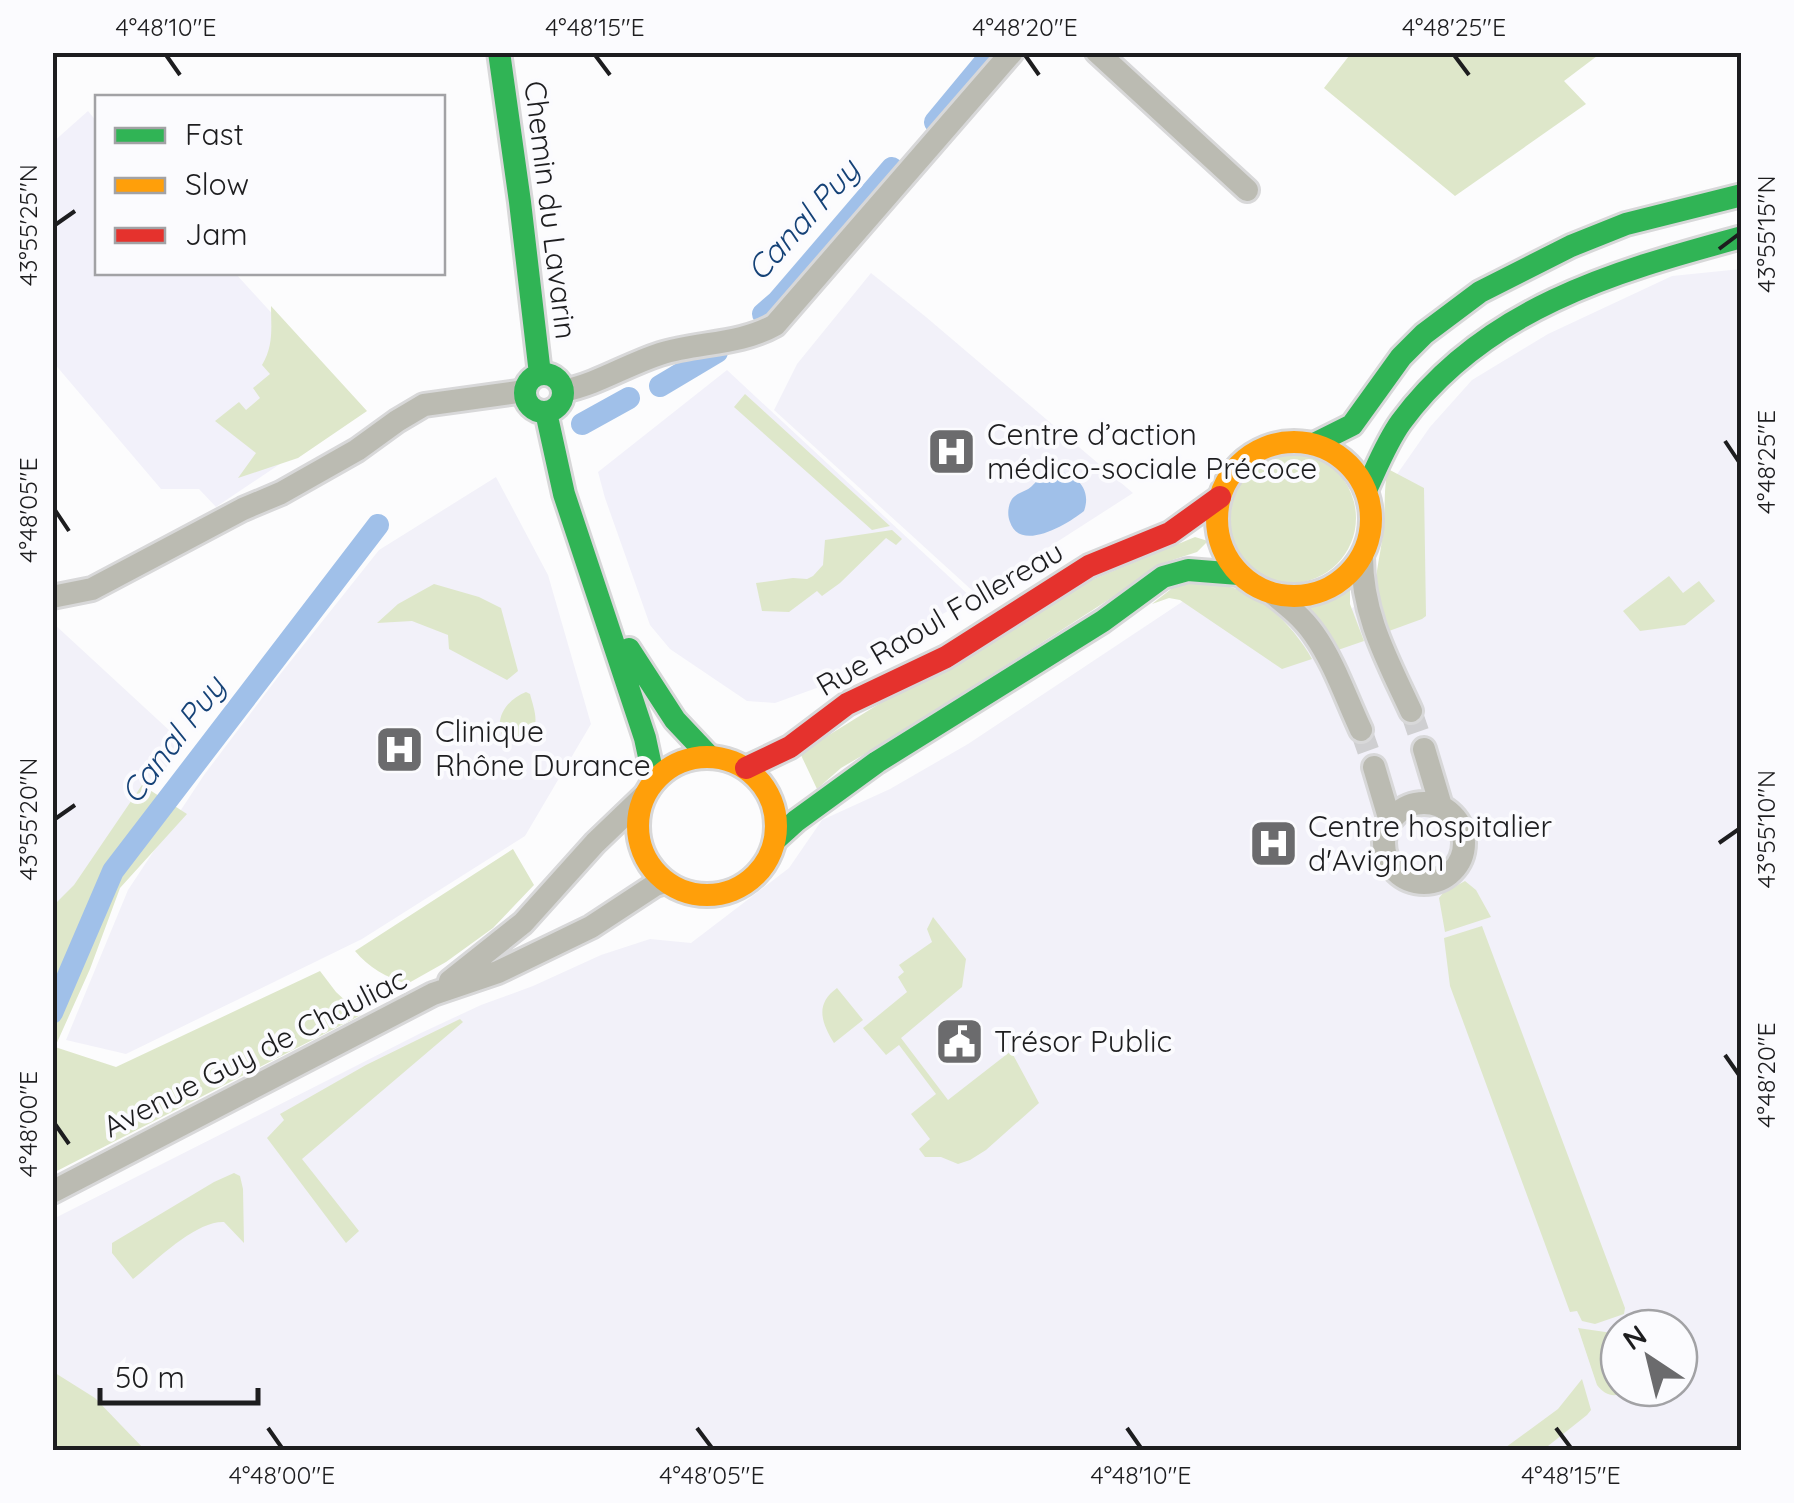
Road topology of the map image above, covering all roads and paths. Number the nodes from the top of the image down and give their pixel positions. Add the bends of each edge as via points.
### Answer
1 (499, 52) edge
2 (1012, 52) edge
3 (1096, 52) edge
4 (1247, 190) dead end
5 (1742, 195) edge
6 (1742, 237) edge
7 (533, 382) junction
8 (563, 391) junction
9 (546, 412) junction
10 (1314, 444) junction
11 (1366, 490) junction
12 (1220, 497) junction
13 (1362, 557) junction
14 (1239, 574) junction
15 (1273, 594) junction
16 (52, 597) edge
17 (600, 598) junction
18 (1410, 711) tunnel mouth
19 (1361, 730) tunnel mouth
20 (1424, 748) tunnel mouth
21 (709, 756) junction
22 (746, 768) junction
23 (1374, 768) tunnel mouth
24 (649, 789) junction
25 (1441, 806) junction
26 (1390, 821) junction
27 (775, 840) junction
28 (666, 882) junction
29 (432, 994) junction
30 (52, 1192) edge

1 - 7 street, Chemin du Lavarin via 520,202
2 - 8 street via 775,325 738,340 681,348
3 - 4 street
5 - 10 street via 1626,224 1480,292 1424,334 1352,425
6 - 11 street via 1556,296 1480,342 1447,368 1399,425
7 - 8 street via 551,375
7 - 9 street via 526,399
7 - 16 street via 416,409 281,493 92,589
8 - 9 street via 562,402
9 - 17 street via 564,494
10 - 11 street via 1348,462
10 - 12 street via 1283,442 1250,455
11 - 13 street via 1372,524
12 - 14 street via 1219,538
12 - 22 street, Rue Raoul Follereau via 1177,529 1089,566 946,657 848,704 790,747
13 - 15 street via 1333,586 1314,594
13 - 18 street via 1366,605
14 - 15 street
14 - 27 street via 1188,570 1164,577 877,762
15 - 19 street via 1314,634
17 - 21 street via 649,683
17 - 24 street via 645,738
20 - 25 street
21 - 22 street
21 - 24 street via 670,766
22 - 27 street via 774,808
23 - 26 street
24 - 28 street via 638,835 642,853
24 - 29 street, Avenue Guy de Chauliac via 523,923
25 - 26 street via 1413,804
25 - 26 street via 1458,821 1465,848 1452,873 1427,884 1396,874 1387,860 1384,833
27 - 28 street via 761,870 733,890 699,895
28 - 29 street, Avenue Guy de Chauliac via 498,972
29 - 30 street, Avenue Guy de Chauliac

